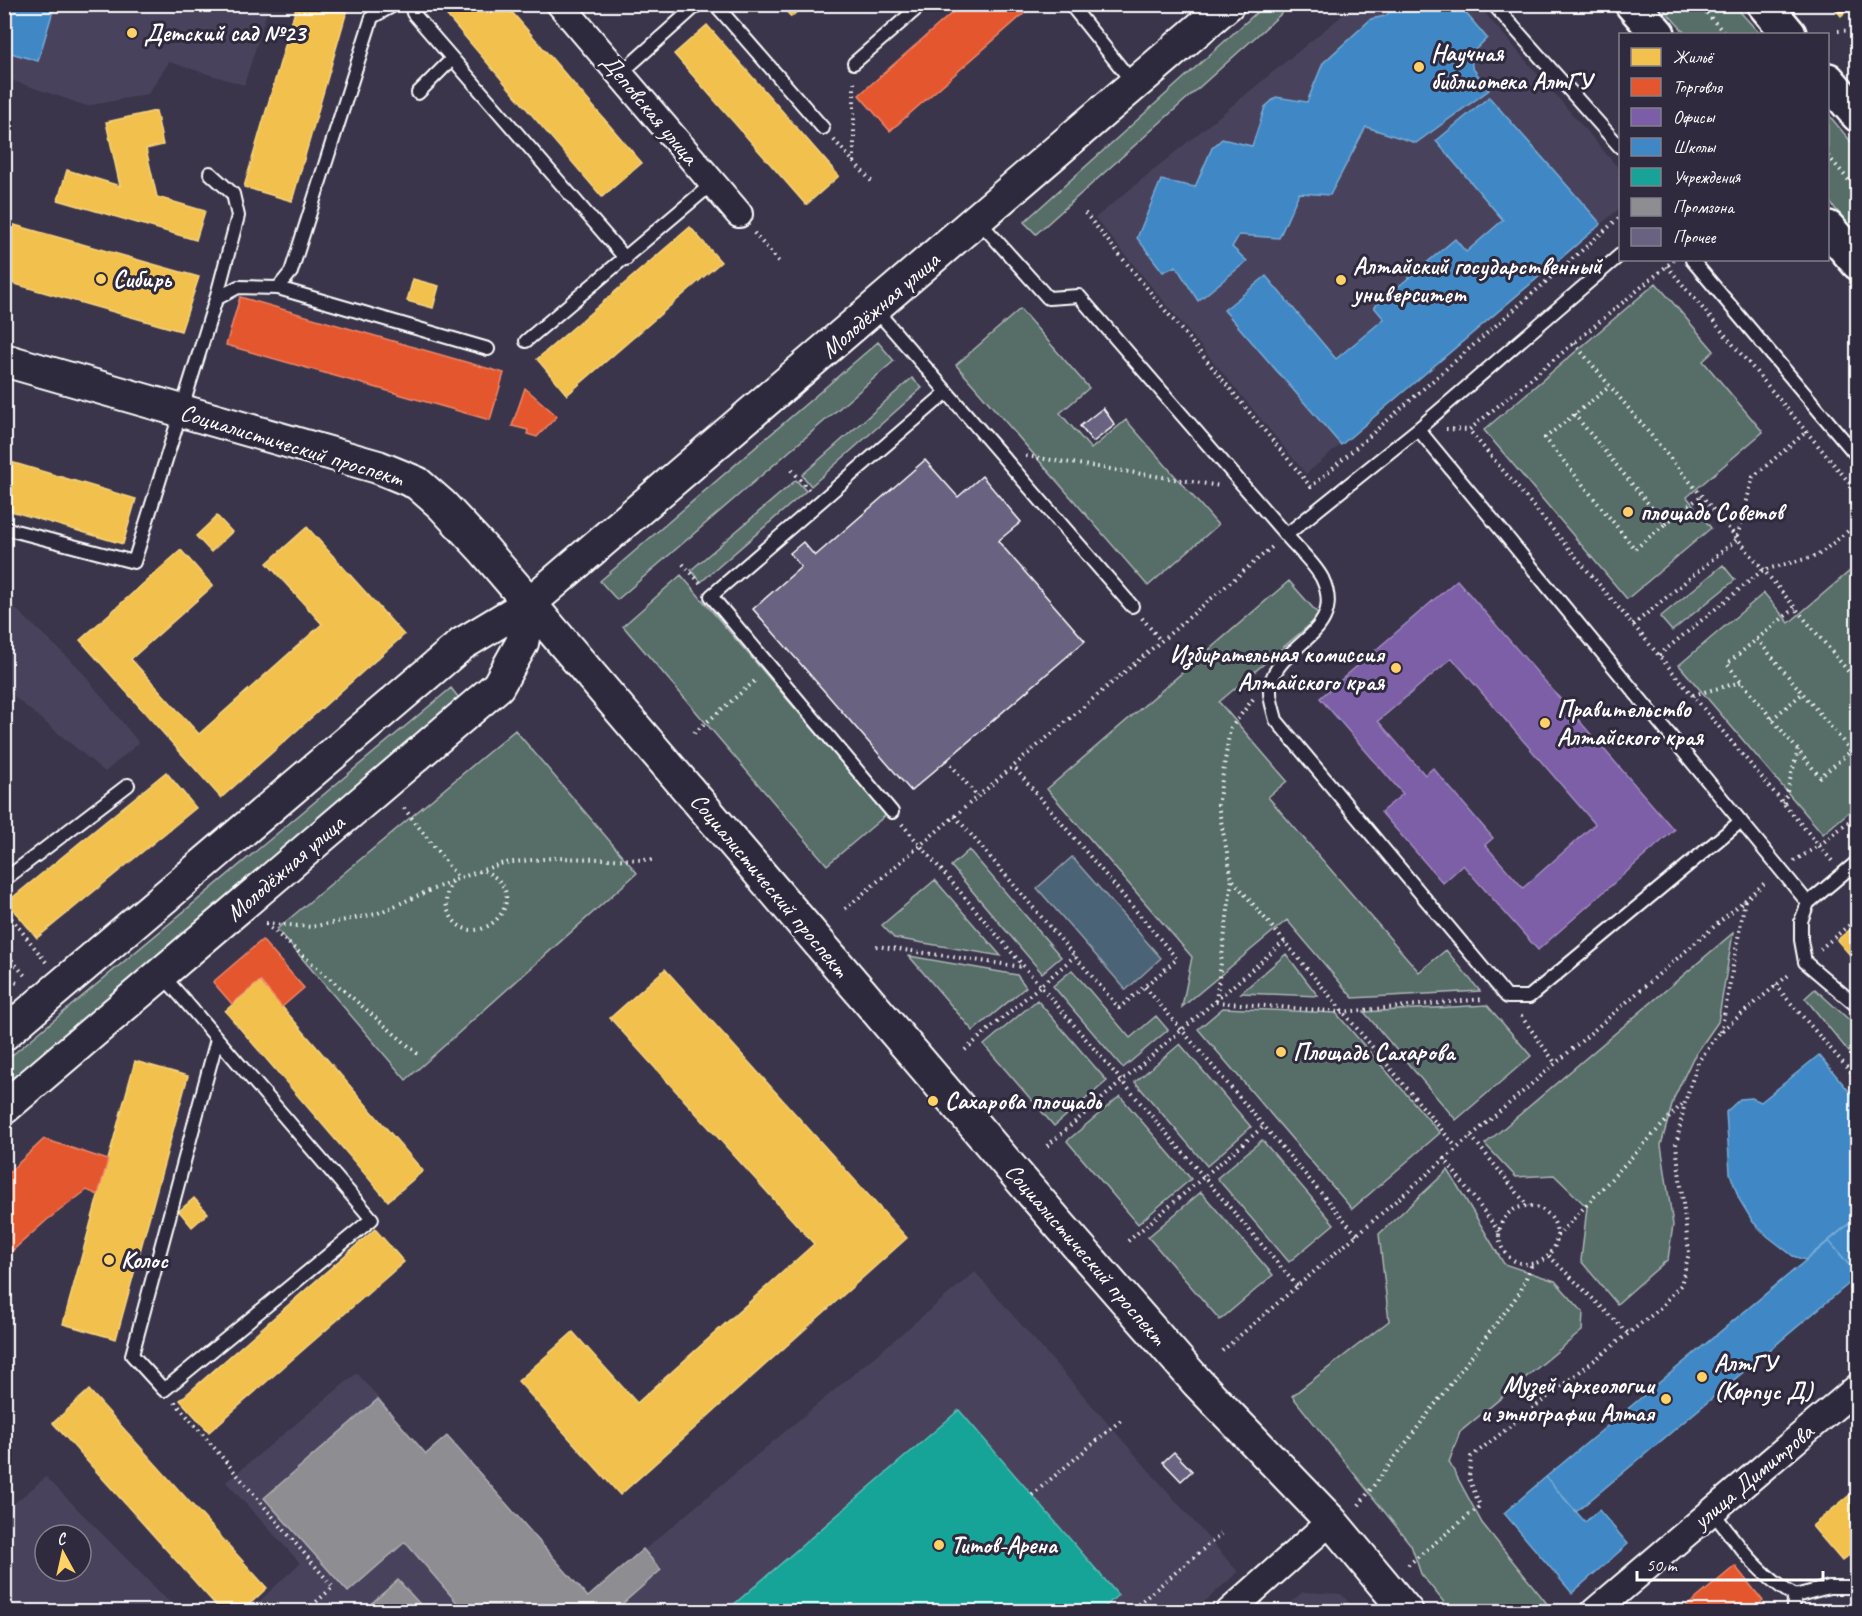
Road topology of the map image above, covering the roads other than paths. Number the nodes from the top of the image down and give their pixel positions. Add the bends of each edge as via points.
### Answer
1 (396, 4) edge
2 (411, 4) edge
3 (560, 4) edge
4 (698, 4) edge
5 (715, 4) edge
6 (922, 4) edge
7 (1070, 4) edge
8 (1228, 4) edge
9 (1493, 4) edge
10 (1632, 4) edge
11 (1764, 4) edge
12 (1657, 33) edge
13 (1788, 33) edge
14 (452, 59) junction
15 (854, 63) road end
16 (620, 74) junction
17 (1829, 82) edge
18 (1135, 85) junction
19 (418, 93) dead end
20 (1857, 115) edge
21 (823, 128) road end
22 (1619, 146) edge
23 (210, 173) dead end
24 (712, 183) junction
25 (739, 214) road end
26 (978, 220) junction
27 (1829, 230) edge
28 (1619, 256) edge
29 (626, 259) junction
30 (1693, 261) edge
31 (1857, 263) edge
32 (278, 288) junction
33 (216, 299) junction
34 (875, 309) junction
35 (526, 342) dead end
36 (488, 349) dead end
37 (5, 363) edge
38 (947, 392) junction
39 (181, 410) junction
40 (1418, 429) junction
41 (1857, 457) edge
42 (4, 528) edge
43 (1286, 535) junction
44 (530, 603) junction
45 (1132, 606) road end
46 (128, 785) dead end
47 (892, 812) road end
48 (1741, 821) junction
49 (1857, 861) edge
50 (4, 880) edge
51 (1808, 903) junction
52 (161, 974) junction
53 (1857, 1007) edge
54 (4, 1034) edge
55 (217, 1039) junction
56 (4, 1108) edge
57 (1857, 1387) edge
58 (1712, 1511) junction
59 (1331, 1521) junction
60 (1856, 1588) edge
61 (1795, 1596) junction
62 (1229, 1611) edge
63 (1407, 1611) edge
64 (1594, 1611) edge
65 (1792, 1611) edge

1 - 32 lane via 372,17 304,238 291,272
2 - 14 lane via 413,13
3 - 16 street, Деповская улица
4 - 16 lane
5 - 21 lane
6 - 15 lane
7 - 18 lane
8 - 18 street, Молодёжная улица
9 - 22 lane
10 - 12 main road
11 - 13 main road
14 - 19 lane
14 - 29 lane
16 - 24 street, Деповская улица
17 - 20 main road
18 - 26 street, Молодёжная улица
23 - 33 lane via 233,194 238,216
24 - 25 street, Деповская улица
24 - 29 lane
26 - 34 street, Молодёжная улица
26 - 43 lane via 1048,298 1079,296
27 - 31 main road
28 - 40 lane
29 - 35 lane
30 - 41 lane
32 - 33 lane via 238,287
32 - 36 lane
33 - 39 lane
34 - 38 lane
34 - 44 street, Молодёжная улица
37 - 39 street, Социалистический проспект
38 - 45 lane
38 - 47 lane via 711,596
39 - 42 lane via 135,562
39 - 44 street, Социалистический проспект via 378,467 417,483 456,520
40 - 43 lane
40 - 48 lane
43 - 48 lane via 1321,577 1328,598 1322,625 1279,665 1270,691 1276,720 1507,996 1529,997
44 - 52 street, Молодёжная улица via 522,643 498,686
44 - 54 street, Молодёжная улица via 462,644
44 - 59 street, Социалистический проспект via 1065,1231 1197,1382
46 - 50 lane
48 - 51 lane
49 - 51 lane
51 - 53 lane via 1801,921 1805,962
52 - 55 lane
52 - 56 street, Молодёжная улица
55 - 55 lane via 372,1219 164,1390 132,1355
57 - 58 street, улица Димитрова
58 - 61 lane via 1754,1566
58 - 64 street, улица Димитрова
59 - 62 street
59 - 63 street, Социалистический проспект
60 - 61 lane via 1829,1587
61 - 65 lane

